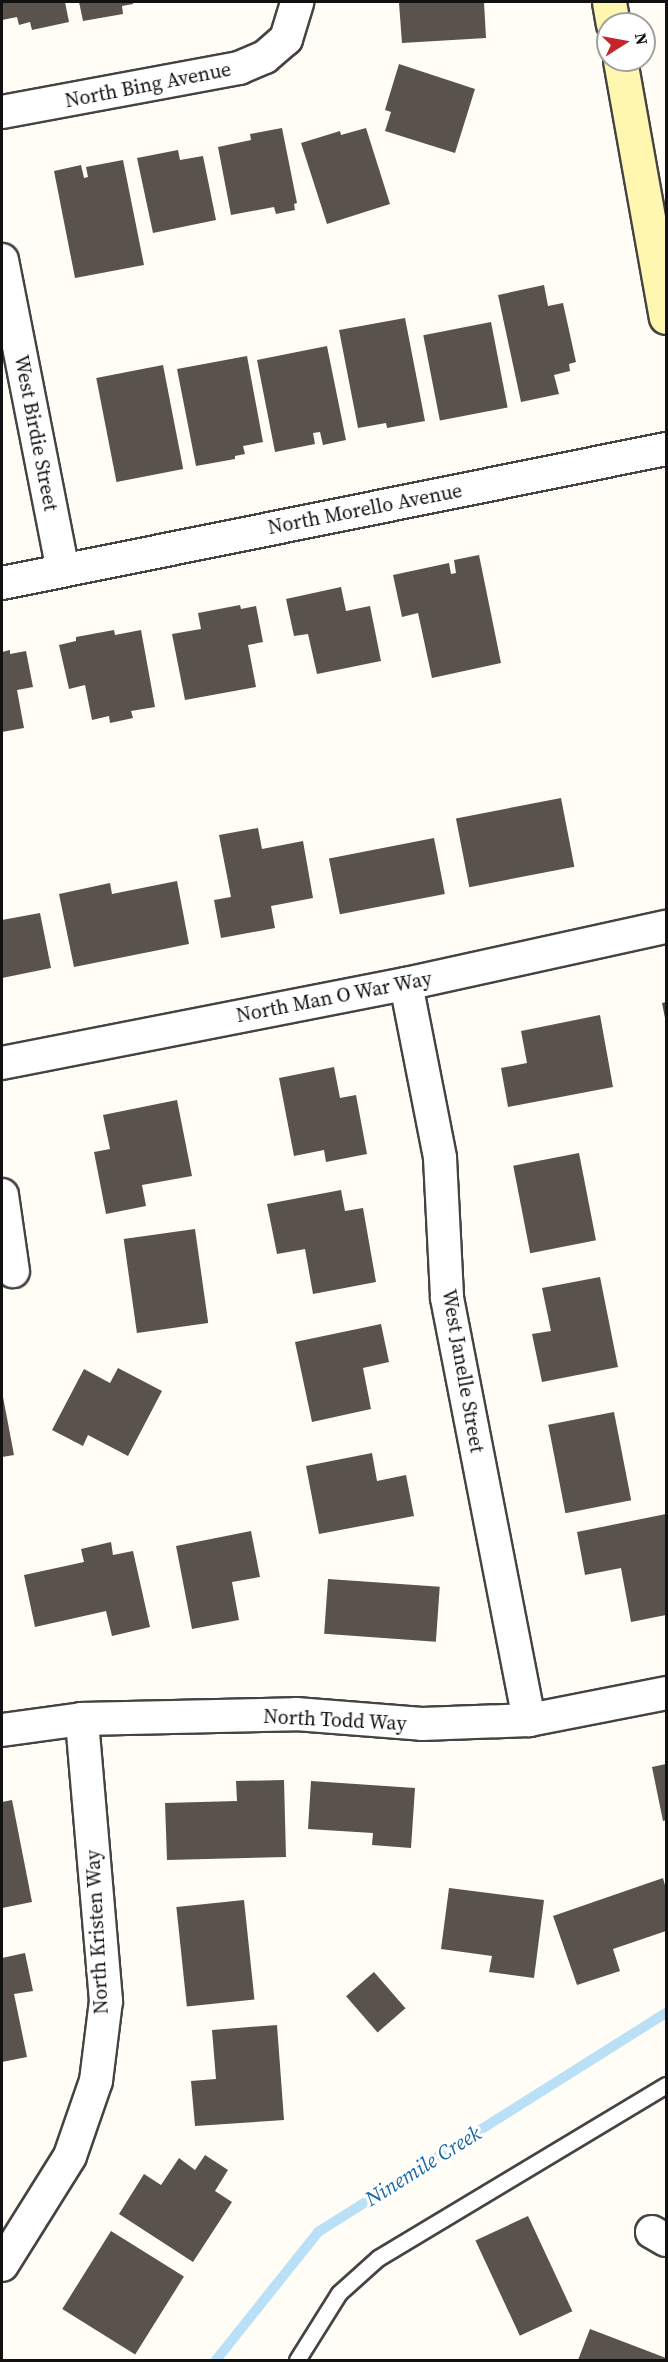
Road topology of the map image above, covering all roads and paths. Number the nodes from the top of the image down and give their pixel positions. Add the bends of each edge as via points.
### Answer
1 (297, 2) edge
2 (622, 72) edge
3 (2, 112) edge
4 (2, 260) edge
5 (666, 317) edge
6 (666, 449) edge
7 (63, 570) junction
8 (2, 582) edge
9 (666, 927) edge
10 (406, 984) junction
11 (2, 1063) edge
12 (2, 1195) edge
13 (14, 1272) dead end
14 (666, 1693) edge
15 (82, 1719) junction
16 (529, 1720) junction
17 (2, 1730) edge
18 (666, 2085) edge
19 (2, 2265) edge
20 (297, 2361) edge

1 - 3 street, North Bing Avenue via 286,39 265,57 239,68
2 - 5 street
4 - 7 street, West Birdie Street
6 - 7 street, North Morello Avenue
7 - 8 street, North Morello Avenue
9 - 10 street, North Man O War Way
10 - 11 street, North Man O War Way
10 - 16 street, West Janelle Street via 440,1158 447,1298
12 - 13 street
14 - 16 street, North Todd Way
15 - 16 street, North Todd Way via 297,1714 422,1724
15 - 17 street, North Todd Way
15 - 19 street, North Kristen Way via 106,2001 96,2082 69,2156
18 - 20 lane via 378,2258 339,2293

